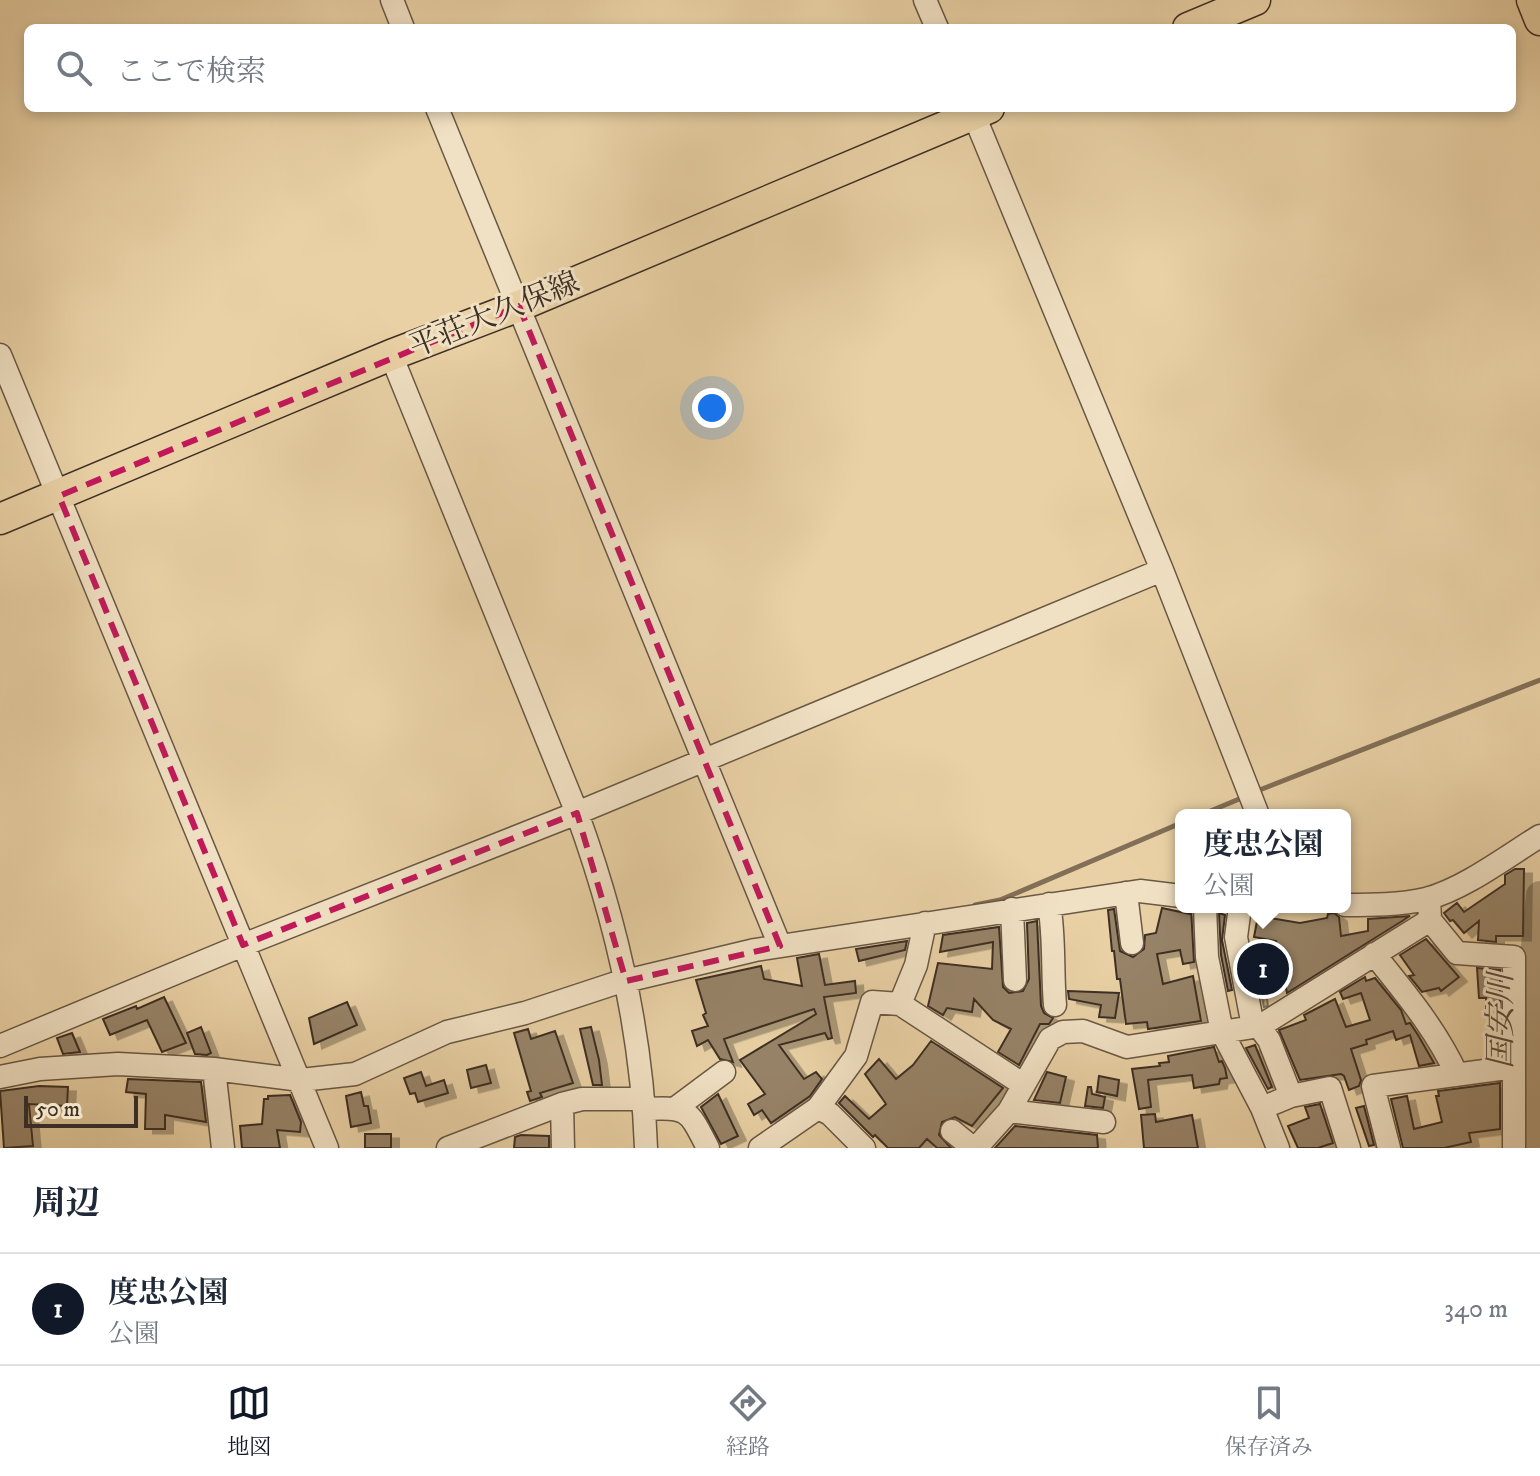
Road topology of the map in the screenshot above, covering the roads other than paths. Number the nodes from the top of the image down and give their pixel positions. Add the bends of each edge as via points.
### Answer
1 (392, 0) edge
2 (925, 0) edge
3 (1255, 0) edge
4 (1532, 0) edge
5 (1540, 20) edge
6 (401, 24) edge
7 (935, 24) edge
8 (1198, 24) edge
9 (439, 112) edge
10 (973, 112) edge
11 (979, 112) edge
12 (519, 306) junction
13 (0, 355) edge
14 (391, 355) junction
15 (59, 496) junction
16 (0, 519) edge
17 (1162, 570) junction
18 (704, 759) junction
19 (1256, 809) edge
20 (577, 813) junction
21 (1540, 836) edge
22 (1126, 893) junction
23 (1175, 895) edge
24 (1049, 904) junction
25 (1351, 905) edge
26 (1012, 909) junction
27 (1429, 909) junction
28 (1205, 913) edge
29 (1239, 913) edge
30 (925, 923) junction
31 (1132, 943) dead end
32 (243, 945) junction
33 (780, 946) junction
34 (1374, 954) junction
35 (1015, 980) dead end
36 (626, 981) junction
37 (900, 1004) junction
38 (1055, 1005) dead end
39 (1260, 1026) junction
40 (1222, 1032) junction
41 (0, 1046) edge
42 (1514, 1067) junction
43 (214, 1069) junction
44 (724, 1072) dead end
45 (1457, 1075) junction
46 (0, 1077) edge
47 (301, 1080) junction
48 (1024, 1085) junction
49 (1291, 1096) junction
50 (562, 1104) junction
51 (644, 1104) junction
52 (677, 1107) junction
53 (818, 1108) junction
54 (1262, 1108) junction
55 (1009, 1111) junction
56 (1104, 1122) dead end
57 (952, 1131) dead end
58 (489, 1140) edge
59 (223, 1148) edge
60 (327, 1148) edge
61 (448, 1148) edge
62 (563, 1148) edge
63 (646, 1148) edge
64 (708, 1148) edge
65 (760, 1148) edge
66 (864, 1148) edge
67 (974, 1148) edge
68 (1276, 1148) edge
69 (1349, 1148) edge
70 (1389, 1148) edge
71 (1514, 1148) edge

1 - 6 street
2 - 7 street
3 - 8 main road
4 - 5 main road
9 - 12 street
10 - 12 main road, 平荘大久保線
11 - 17 street
12 - 14 main road, 平荘大久保線
12 - 18 street
13 - 15 street
14 - 15 main road, 平荘大久保線
14 - 20 street
15 - 16 main road, 平荘大久保線
15 - 32 street
17 - 18 street
17 - 19 street
18 - 20 street
18 - 33 street
20 - 32 street
20 - 36 street
21 - 27 street
22 - 23 street
22 - 24 street
22 - 31 street
24 - 26 street
24 - 38 street
25 - 27 street
26 - 30 street
26 - 35 street
27 - 34 street
27 - 42 street via 1457,953 1514,957
28 - 40 street via 1207,957
29 - 39 street via 1236,937 1251,1016
30 - 33 street
30 - 37 street
32 - 41 street
32 - 47 street
33 - 36 street
34 - 39 street
34 - 45 street via 1428,1022
36 - 47 street via 447,1032 355,1074
36 - 51 street
37 - 48 street
37 - 53 street via 872,1002 856,1056
39 - 40 street
39 - 49 street
40 - 48 street via 1127,1047 1083,1031 1063,1032 1050,1039
40 - 54 street
42 - 45 street
42 - 71 street
43 - 46 street via 118,1064
43 - 47 street
43 - 59 street
44 - 52 street
45 - 70 street via 1373,1086
47 - 60 street
48 - 55 street
49 - 54 street
49 - 69 street via 1330,1088
50 - 51 street via 582,1099
50 - 58 street
50 - 62 street
51 - 52 street
51 - 63 street
52 - 64 street via 692,1117
53 - 65 street
53 - 66 street
54 - 68 street
55 - 56 street
55 - 67 street
57 - 67 street
58 - 61 street

